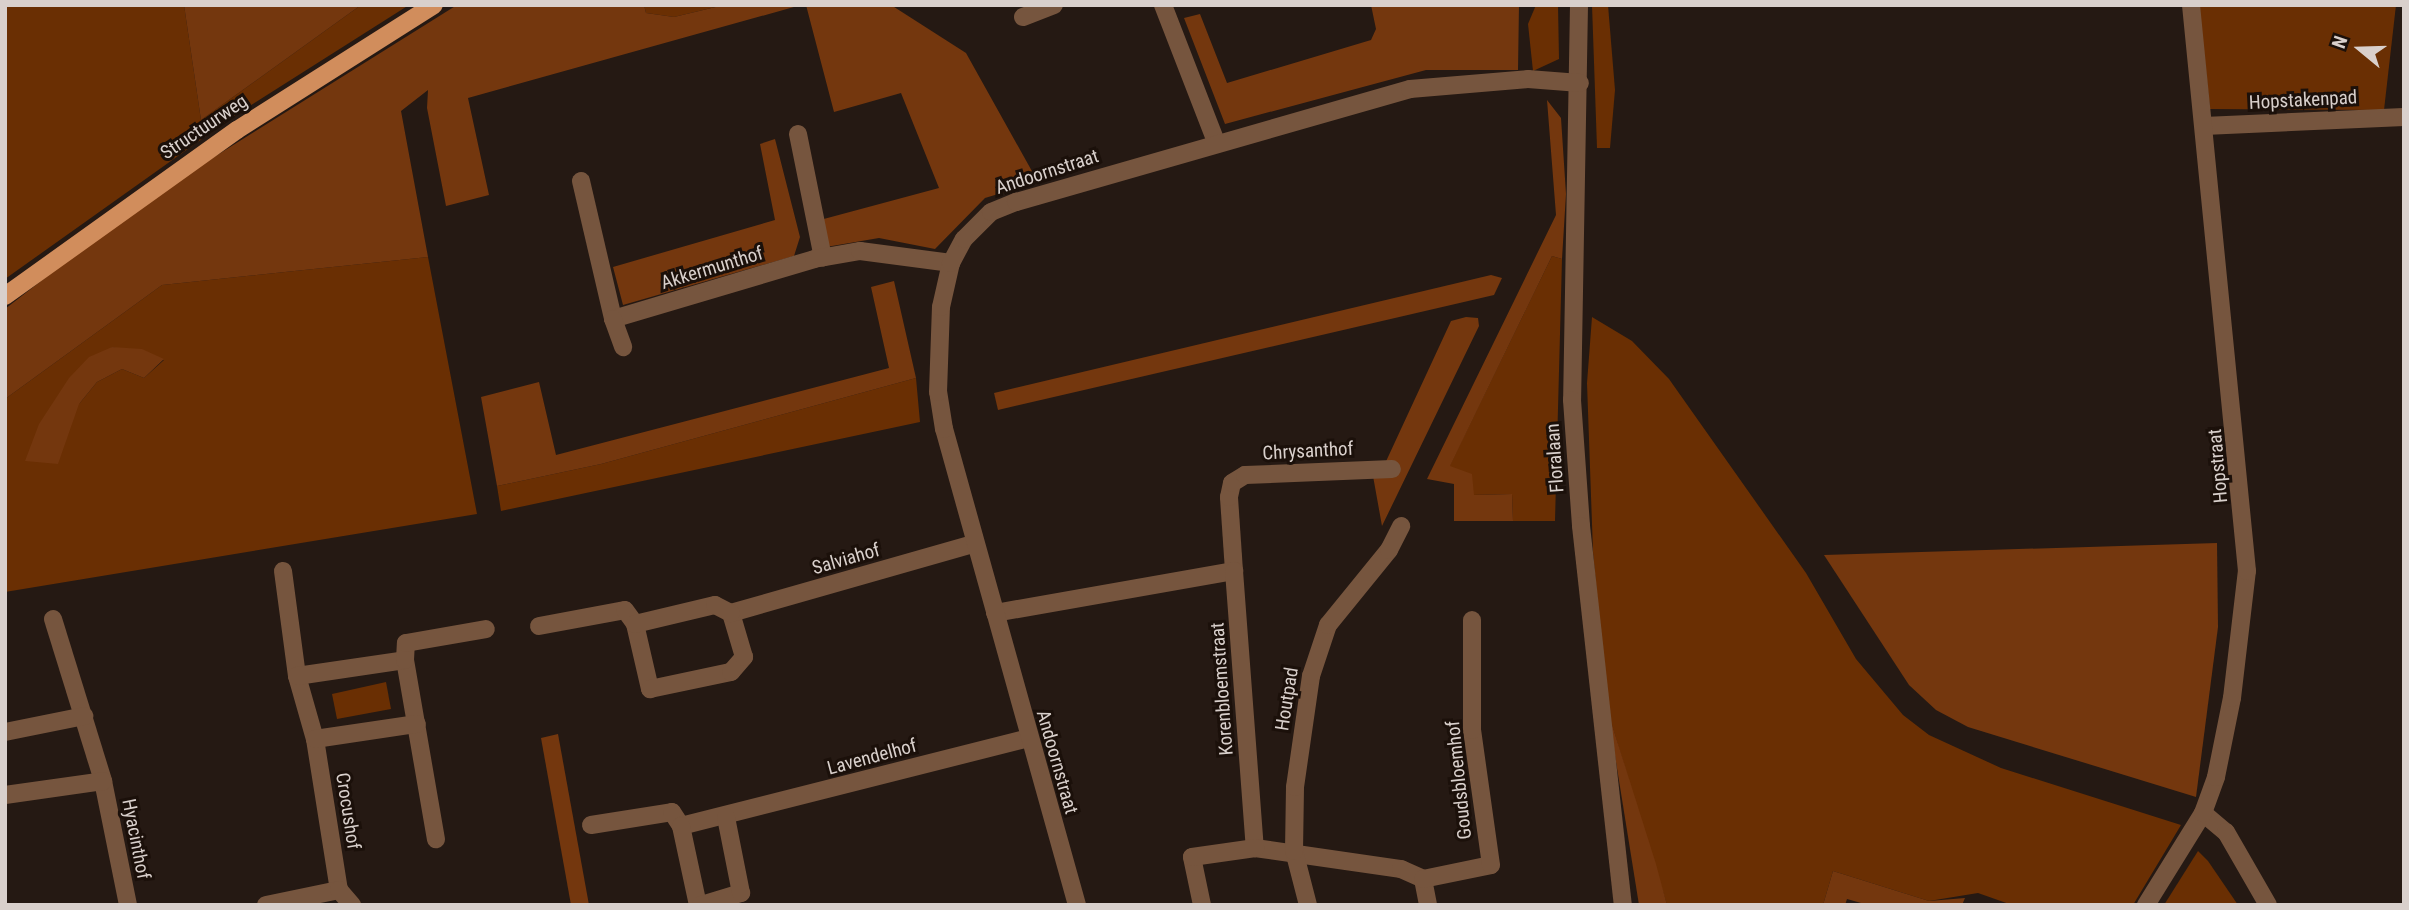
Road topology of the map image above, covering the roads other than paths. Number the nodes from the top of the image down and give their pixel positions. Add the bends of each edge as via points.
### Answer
1 (435, 5) edge
2 (1054, 5) edge
3 (1163, 5) edge
4 (1578, 5) edge
5 (2191, 5) edge
6 (1023, 17) dead end
7 (1580, 83) junction
8 (2404, 117) edge
9 (2204, 126) junction
10 (799, 134) dead end
11 (1217, 144) junction
12 (581, 181) dead end
13 (823, 258) junction
14 (951, 263) junction
15 (5, 296) edge
16 (613, 319) junction
17 (623, 347) dead end
18 (1392, 468) dead end
19 (1401, 526) dead end
20 (973, 544) junction
21 (283, 571) dead end
22 (1234, 571) junction
23 (732, 613) junction
24 (995, 613) junction
25 (53, 619) dead end
26 (1472, 620) dead end
27 (635, 624) junction
28 (539, 626) dead end
29 (486, 629) dead end
30 (405, 660) junction
31 (297, 676) junction
32 (83, 716) junction
33 (417, 724) junction
34 (5, 732) edge
35 (1028, 738) junction
36 (315, 739) junction
37 (103, 780) junction
38 (5, 795) edge
39 (2203, 813) junction
40 (726, 817) junction
41 (591, 825) dead end
42 (681, 826) junction
43 (436, 839) dead end
44 (1255, 848) junction
45 (1294, 851) junction
46 (1423, 879) junction
47 (339, 890) junction
48 (128, 905) edge
49 (266, 905) edge
50 (352, 905) edge
51 (700, 905) edge
52 (1077, 905) edge
53 (1202, 905) edge
54 (1308, 905) edge
55 (1428, 905) edge
56 (1623, 905) edge
57 (2146, 905) edge
58 (2268, 905) edge

1 - 15 main road, Structuurweg via 215,145
2 - 6 street
3 - 11 street
4 - 7 street, Floralaan
5 - 9 street, Hopstraat
7 - 11 street, Andoornstraat via 1528,79 1410,89
7 - 56 street, Floralaan via 1572,400 1581,526
8 - 9 street, Hopstakenpad
9 - 39 street, Hopstraat via 2247,571 2232,698
10 - 13 street
11 - 14 street, Andoornstraat via 991,212 976,224
12 - 16 street
13 - 14 street, Akkermunthof via 860,251
13 - 16 street, Akkermunthof
14 - 20 street, Andoornstraat via 941,307 938,392
16 - 17 street
18 - 22 street, Chrysanthof via 1245,475 1232,483 1228,497
19 - 45 street, Houtpad via 1389,550 1337,610 1319,643 1295,787
20 - 23 street, Salviahof
20 - 24 street, Andoornstraat
21 - 31 street, Crocushof
22 - 24 street
22 - 44 street, Korenbloemstraat
23 - 27 street, Salviahof via 715,605
23 - 27 street via 744,657 731,672 650,689
24 - 35 street, Andoornstraat
25 - 32 street, Hyacinthof
26 - 46 street, Goudsbloemhof via 1472,730 1491,865
27 - 28 street via 625,610
29 - 30 street via 406,643
30 - 31 street
30 - 33 street
31 - 36 street, Crocushof
32 - 34 street
32 - 37 street, Hyacinthof
33 - 36 street
33 - 43 street
35 - 40 street, Lavendelhof
35 - 52 street, Andoornstraat
36 - 47 street, Crocushof
37 - 38 street, Hyacinthof
37 - 48 street, Hyacinthof
39 - 57 street, Hopstraat
39 - 58 street via 2226,832
40 - 42 street, Lavendelhof
40 - 51 street via 741,893
41 - 42 street via 672,812
42 - 51 street
44 - 45 street
44 - 53 street via 1192,857
45 - 46 street via 1385,864
45 - 54 street, Houtpad
46 - 55 street
47 - 49 street
47 - 50 street

